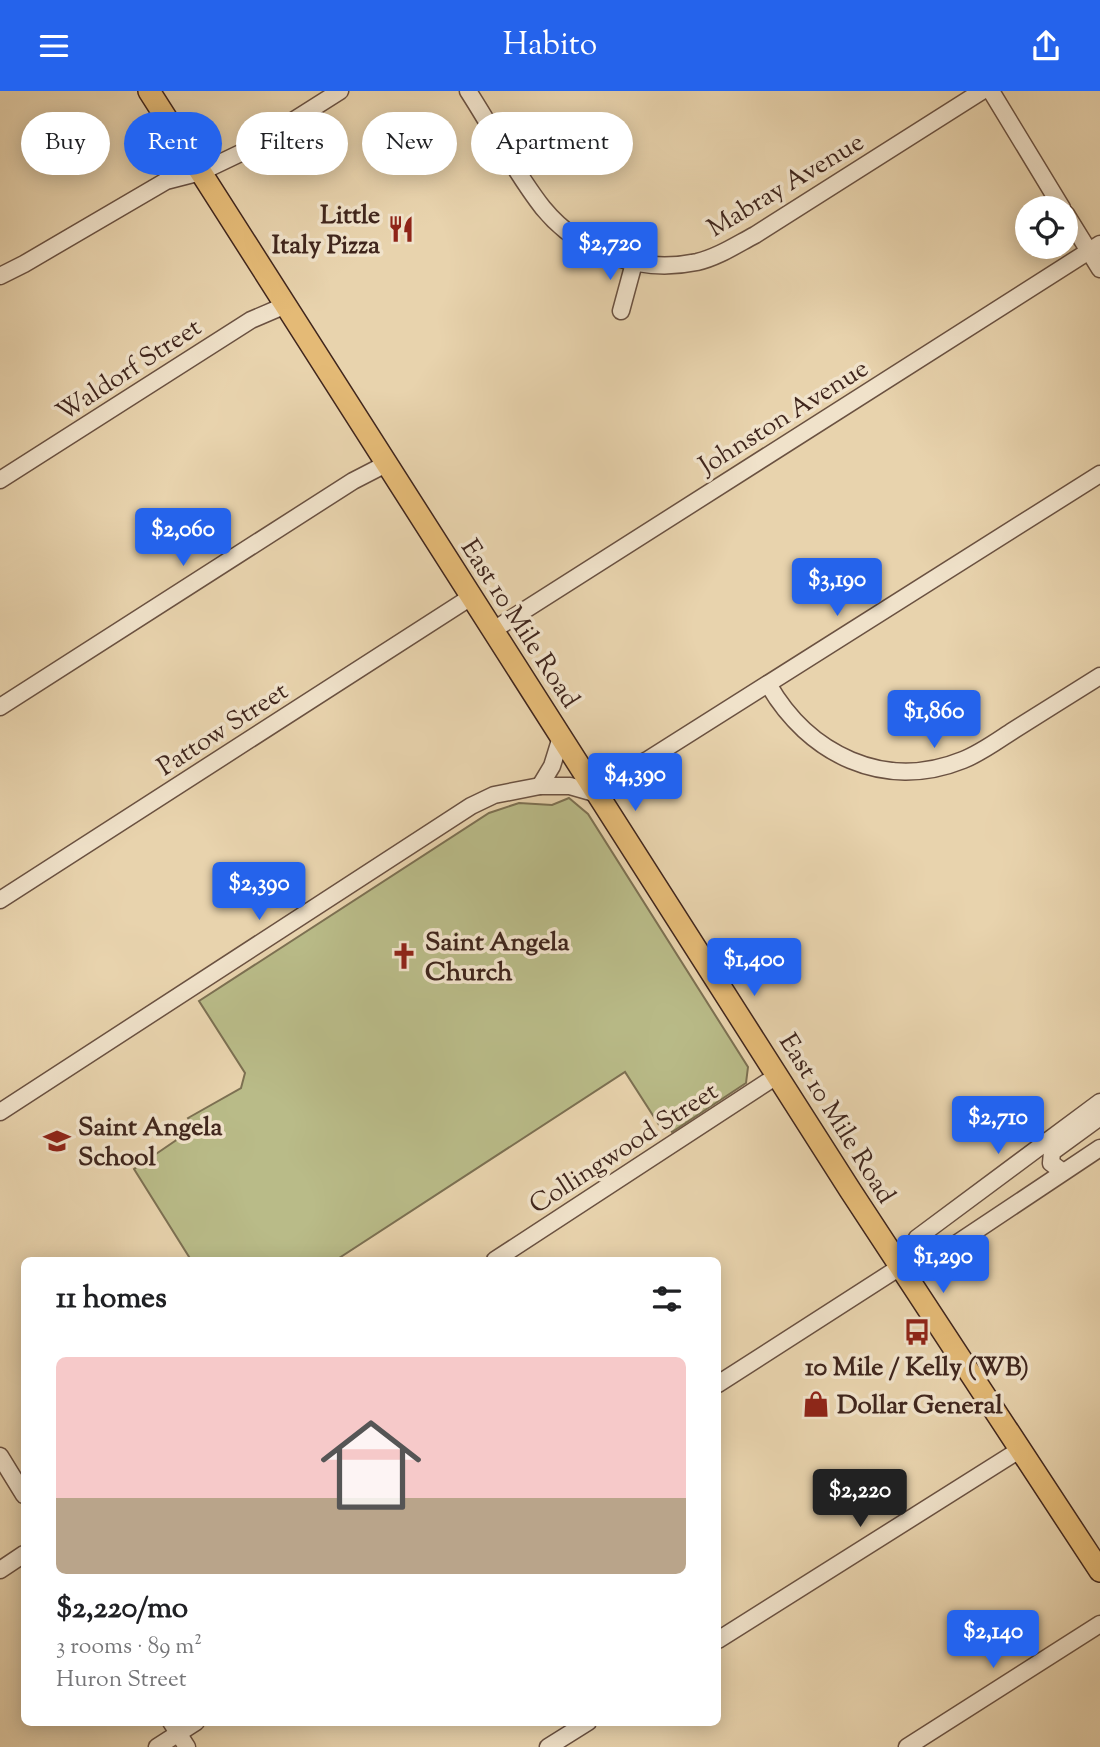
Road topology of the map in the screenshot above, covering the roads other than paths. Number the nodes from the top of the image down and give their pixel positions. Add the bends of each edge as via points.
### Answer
1 (149, 91) edge
2 (340, 91) edge
3 (468, 91) edge
4 (982, 91) edge
5 (991, 91) edge
6 (162, 112) edge
7 (222, 162) edge
8 (189, 175) edge
9 (203, 175) edge
10 (1055, 196) edge
11 (1078, 229) edge
12 (1094, 248) edge
13 (634, 263) junction
14 (1100, 269) edge
15 (0, 276) edge
16 (286, 305) junction
17 (621, 311) dead end
18 (386, 464) junction
19 (1100, 474) edge
20 (0, 480) edge
21 (471, 597) junction
22 (492, 631) junction
23 (1100, 676) edge
24 (768, 684) junction
25 (0, 707) edge
26 (561, 737) junction
27 (540, 786) junction
28 (598, 794) junction
29 (0, 900) edge
30 (778, 1075) junction
31 (1100, 1102) edge
32 (0, 1112) edge
33 (1100, 1117) edge
34 (1100, 1148) edge
35 (1063, 1172) junction
36 (500, 1257) edge
37 (900, 1267) junction
38 (721, 1382) edge
39 (1021, 1449) junction
40 (0, 1456) edge
41 (21, 1490) edge
42 (21, 1556) edge
43 (1099, 1567) edge
44 (0, 1570) edge
45 (1100, 1624) edge
46 (721, 1638) edge
47 (582, 1726) edge
48 (179, 1734) edge
49 (157, 1747) edge
50 (548, 1747) edge
51 (907, 1747) edge

1 - 6 main road, East 10 Mile Road
2 - 7 street
3 - 13 street, Mabray Avenue via 537,200 560,226 606,254
4 - 13 street, Mabray Avenue via 721,253 674,265
5 - 10 street
8 - 15 street via 166,181
9 - 16 main road, East 10 Mile Road
11 - 12 street
12 - 14 street
12 - 22 street, Johnston Avenue
13 - 17 street
16 - 18 main road, East 10 Mile Road
16 - 20 street, Waldorf Street via 250,320
18 - 21 main road, East 10 Mile Road
18 - 25 street
19 - 24 street
21 - 22 main road, East 10 Mile Road
21 - 29 street, Pattow Street
22 - 26 main road, East 10 Mile Road
23 - 24 street via 966,759 937,768 901,771 860,764 822,746 801,729
24 - 28 street via 625,772
26 - 27 street
26 - 28 main road, East 10 Mile Road
27 - 28 street via 570,786
27 - 32 street via 494,795 471,806
28 - 30 main road, East 10 Mile Road
30 - 36 street, Collingwood Street
30 - 37 main road, East 10 Mile Road
31 - 37 street via 917,1238
33 - 35 street via 1052,1152 1051,1163
34 - 35 street
35 - 37 street via 934,1258
37 - 38 street
37 - 39 main road, East 10 Mile Road
39 - 43 main road, East 10 Mile Road
39 - 46 street
40 - 41 street
42 - 44 street
45 - 51 street
47 - 50 street
48 - 49 street

